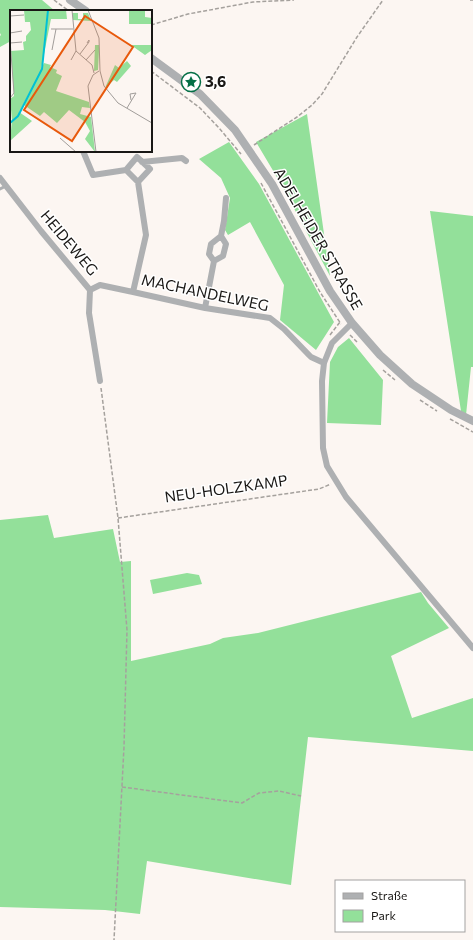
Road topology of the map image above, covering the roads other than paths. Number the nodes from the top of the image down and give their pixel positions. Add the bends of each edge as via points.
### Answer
1 (70, 0) edge
2 (85, 10) edge
3 (152, 59) edge
4 (83, 152) edge
5 (186, 161) dead end
6 (142, 162) junction
7 (126, 170) junction
8 (0, 178) edge
9 (138, 182) junction
10 (3, 187) edge
11 (226, 198) dead end
12 (221, 236) junction
13 (214, 261) junction
14 (90, 290) junction
15 (133, 292) junction
16 (204, 308) junction
17 (352, 323) junction
18 (324, 362) junction
19 (100, 381) road end
20 (473, 421) edge
21 (473, 648) edge

1 - 2 street
3 - 17 street, ADELHEIDER STRASSE via 200,94 235,130 272,184 330,291
4 - 7 street via 93,174
5 - 6 street via 182,158
6 - 7 street via 137,157
6 - 9 street via 150,169
7 - 9 street
8 - 10 street, HEIDEWEG
9 - 15 street via 146,235
10 - 14 street, HEIDEWEG
11 - 12 street
12 - 13 street via 226,244 223,256
12 - 13 street via 210,244 209,254
13 - 16 street
14 - 15 street, MACHANDELWEG via 100,285
14 - 19 street, HEIDEWEG via 89,313
15 - 16 street, MACHANDELWEG
16 - 18 street, MACHANDELWEG via 270,318 308,354
17 - 18 street via 332,343
17 - 20 street, ADELHEIDER STRASSE via 380,355 412,384 451,410
18 - 21 street via 323,448 327,466 346,497

